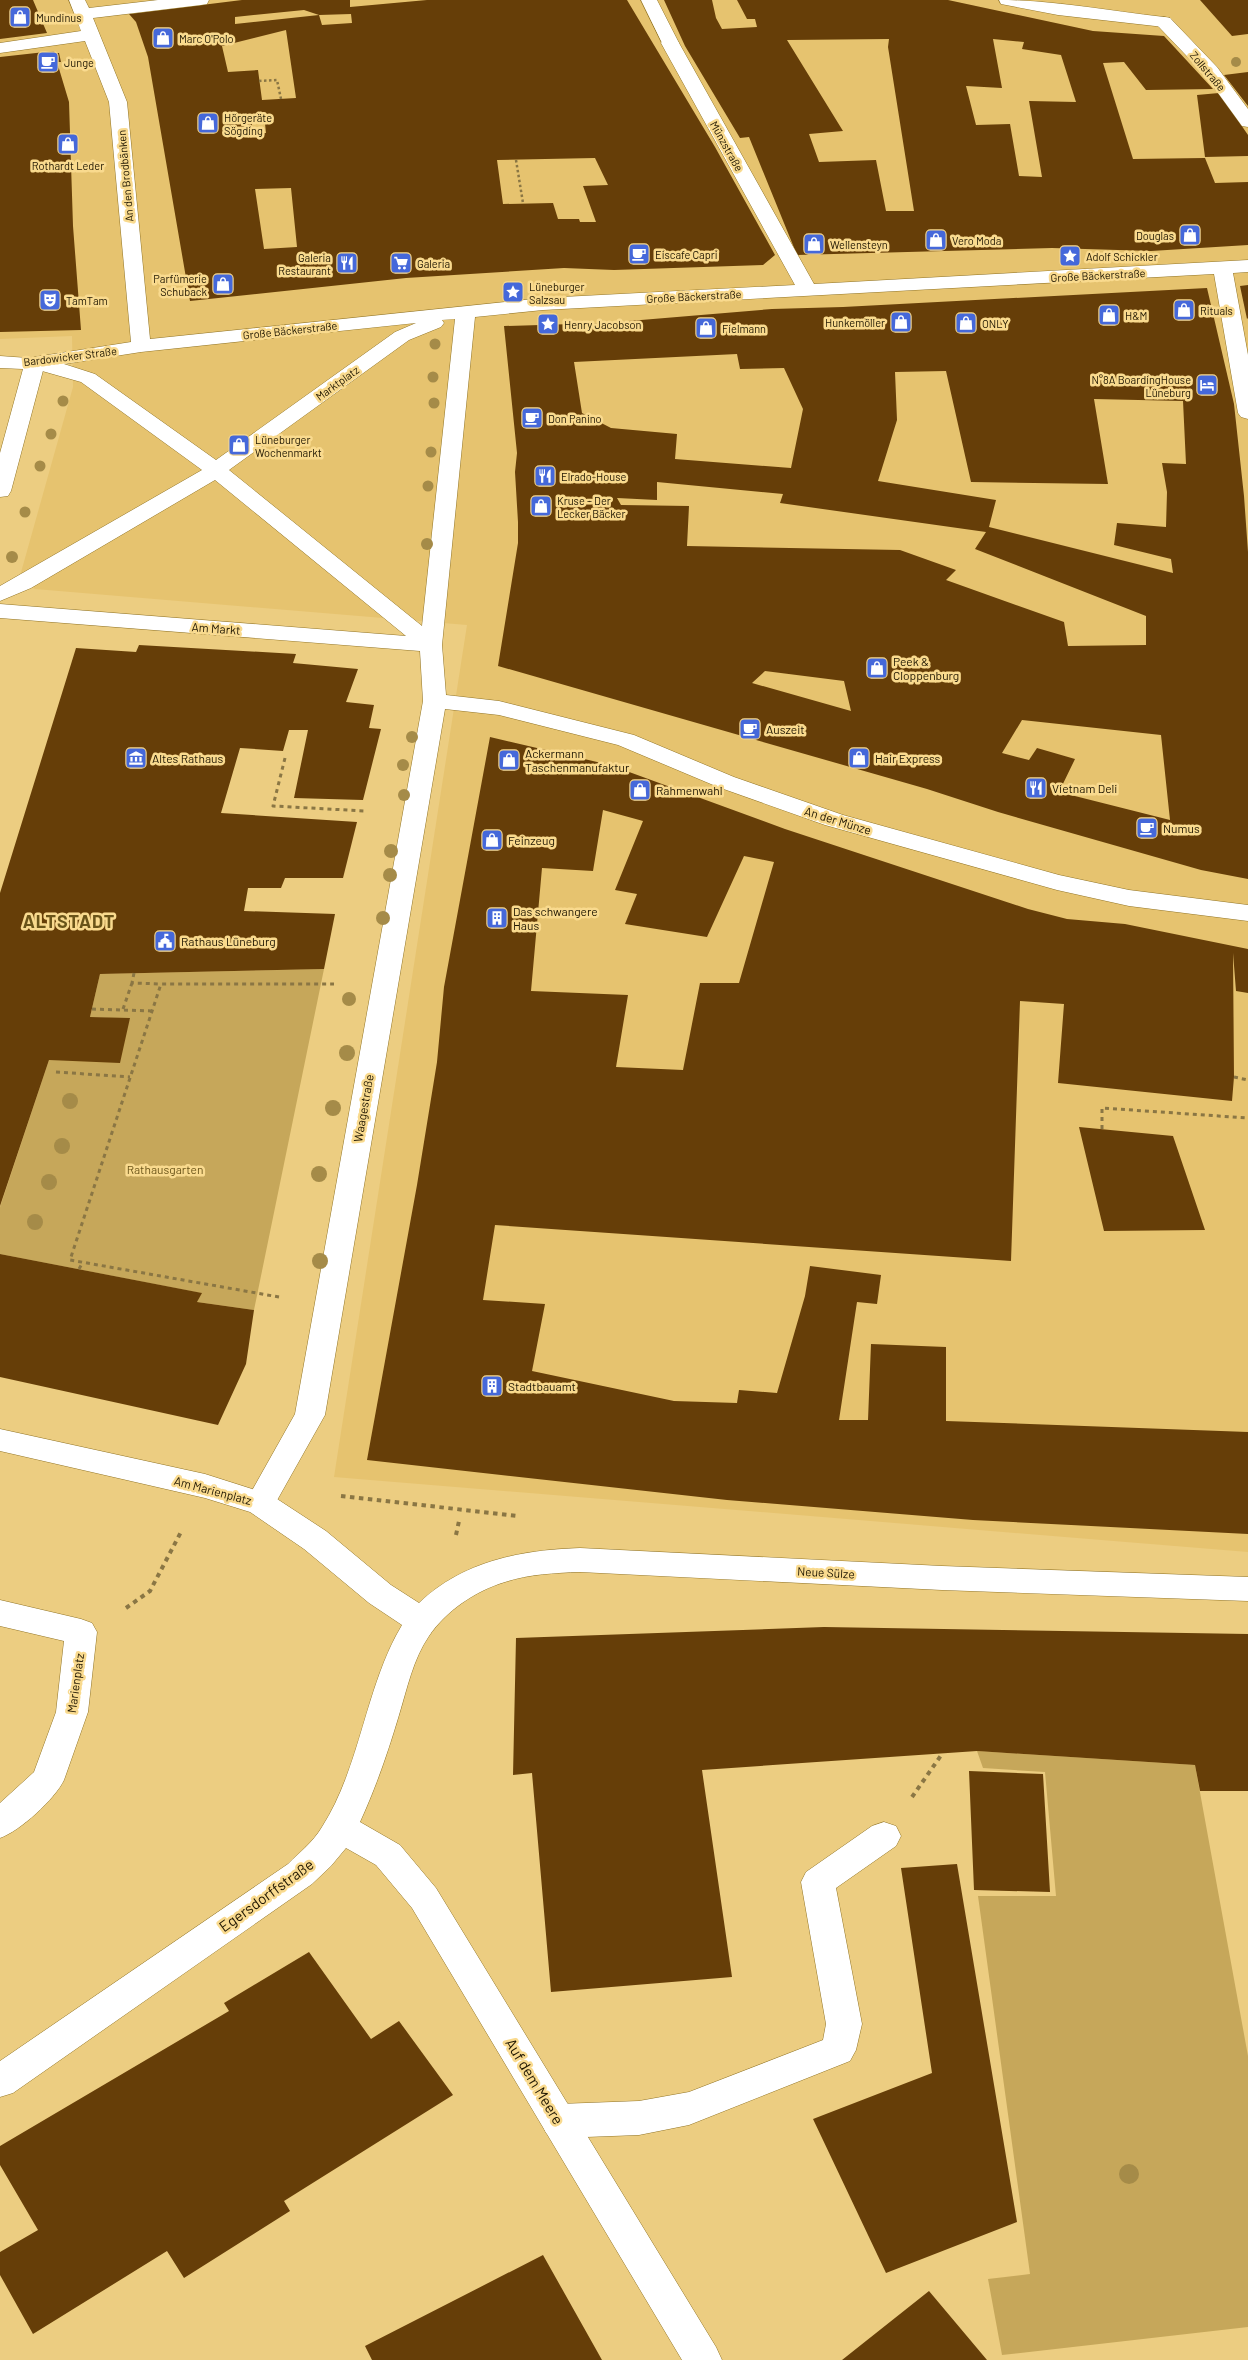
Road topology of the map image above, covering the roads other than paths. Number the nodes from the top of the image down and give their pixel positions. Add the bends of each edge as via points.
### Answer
1 (201, 0) edge
2 (649, 0) edge
3 (1007, 0) edge
4 (80, 7) edge
5 (1100, 7) edge
6 (91, 35) junction
7 (0, 48) edge
8 (1248, 122) edge
9 (1248, 266) edge
10 (1223, 268) junction
11 (808, 290) junction
12 (466, 311) junction
13 (141, 346) junction
14 (0, 362) edge
15 (35, 363) junction
16 (1248, 413) edge
17 (216, 470) junction
18 (0, 490) edge
19 (0, 594) edge
20 (0, 611) edge
21 (431, 645) junction
22 (435, 701) junction
23 (1248, 912) edge
24 (0, 1440) edge
25 (260, 1503) junction
26 (1248, 1589) edge
27 (0, 1613) edge
28 (422, 1622) junction
29 (0, 1824) edge
30 (339, 1828) junction
31 (884, 1836) dead end
32 (0, 2081) edge
33 (559, 2121) junction
34 (703, 2360) edge

1 - 4 street
2 - 11 street, Münzstraße
3 - 5 street via 1058,10
4 - 6 street, An den Brodbänken
5 - 8 street, Zollstraße via 1164,22 1211,71
6 - 7 street
6 - 13 street, An den Brodbänken via 118,102
9 - 10 street, Große Bäckerstraße
10 - 11 street, Große Bäckerstraße
10 - 16 street
11 - 12 street, Große Bäckerstraße
12 - 13 street, Große Bäckerstraße
12 - 17 street, Marktplatz via 402,336
12 - 21 street
13 - 15 street, Bardowicker Straße
14 - 15 street, Bardowicker Straße
15 - 17 street via 88,378
15 - 18 street
17 - 19 street, Marktplatz
17 - 21 street
20 - 21 street, Am Markt
21 - 22 street
22 - 23 street, An der Münze via 499,708 626,740 726,782 834,820 1057,882 1129,898
22 - 25 street, Waagestraße via 310,1415
24 - 25 street, Am Marienplatz via 205,1486
25 - 28 street, Am Marienplatz via 315,1540 380,1594
26 - 28 street, Neue Sülze via 580,1560 506,1568 474,1580 445,1598
27 - 29 street, Marienplatz via 81,1632 72,1712 48,1780
28 - 30 street, Egersdorffstraße via 400,1663 360,1783
30 - 32 street, Egersdorffstraße via 323,1852 300,1874
30 - 33 street, Auf dem Meere via 388,1855 424,1898
31 - 33 street via 818,1882 844,2024 838,2050 689,2108 639,2118
33 - 34 street, Auf dem Meere

